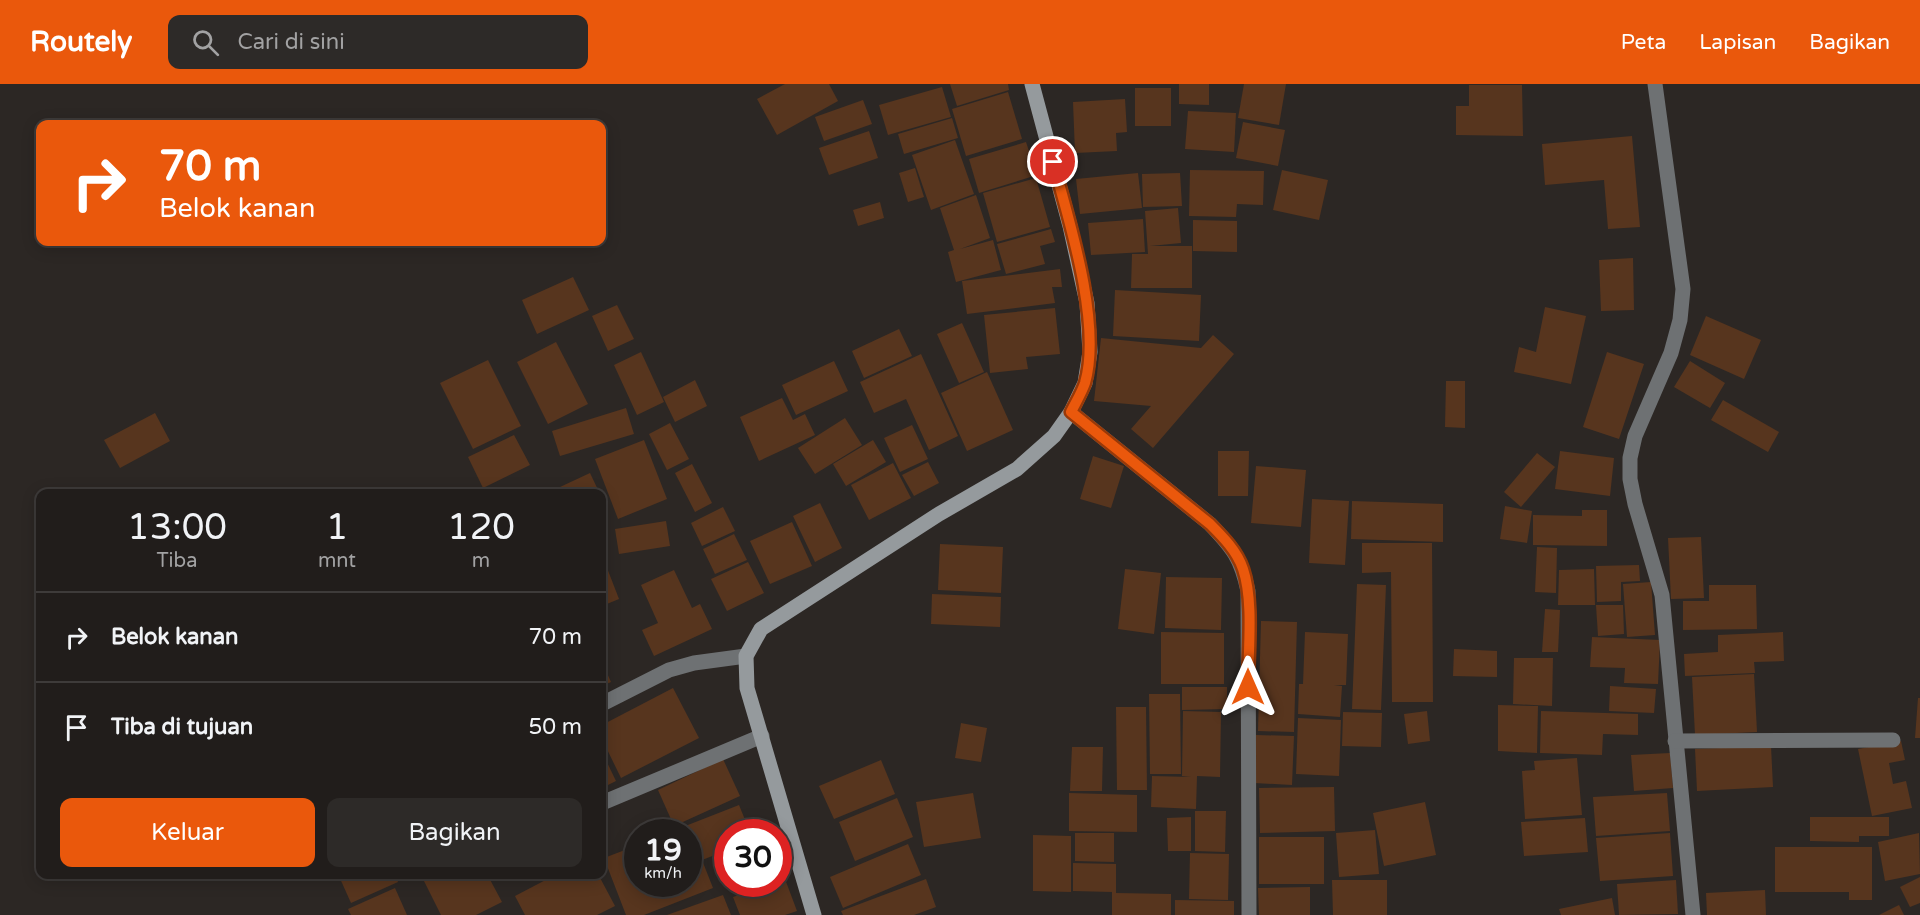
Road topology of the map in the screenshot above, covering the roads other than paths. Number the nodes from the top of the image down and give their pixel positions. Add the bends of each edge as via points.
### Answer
1 (1032, 84) edge
2 (1655, 84) edge
3 (1071, 412) junction
4 (746, 656) junction
5 (606, 703) edge
6 (762, 736) junction
7 (1893, 740) dead end
8 (1675, 741) junction
9 (606, 801) edge
10 (814, 915) edge
11 (1249, 915) edge
12 (1693, 915) edge

1 - 3 street via 1087,303 1090,352 1085,383
2 - 8 street via 1683,289 1671,353 1635,436 1630,479 1662,595
3 - 4 street via 1054,436 1017,469 939,514 761,629
3 - 11 street via 1210,524 1229,543 1243,567 1248,591
4 - 5 street via 669,670
4 - 6 street via 747,688
6 - 9 street
6 - 10 street
7 - 8 street
8 - 12 street

